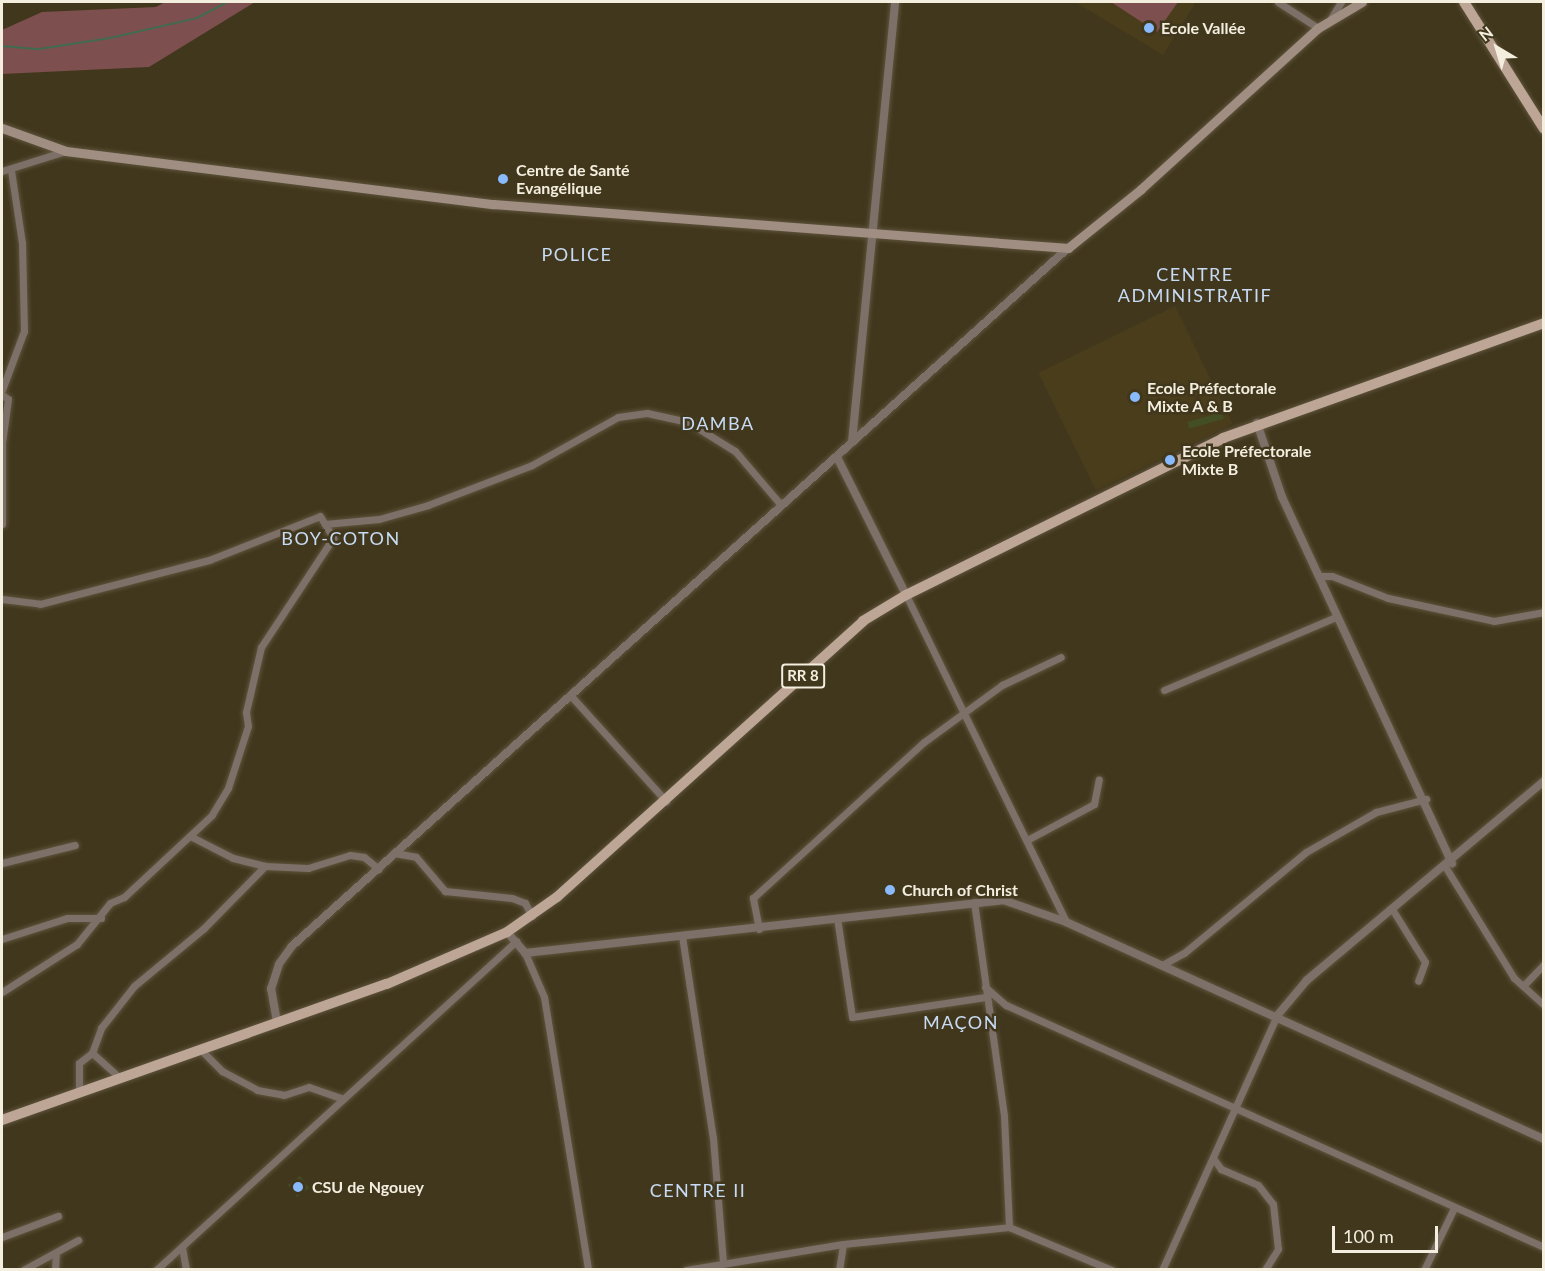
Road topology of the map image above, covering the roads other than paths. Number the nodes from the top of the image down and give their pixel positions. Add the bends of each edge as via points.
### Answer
1 (895, 2) edge
2 (1278, 2) edge
3 (1341, 2) edge
4 (1362, 2) edge
5 (1464, 2) edge
6 (1327, 21) junction
7 (1318, 28) junction
8 (2, 128) edge
9 (1544, 129) edge
10 (66, 151) junction
11 (10, 170) junction
12 (2, 171) edge
13 (874, 236) junction
14 (1068, 248) junction
15 (1544, 323) edge
16 (2, 390) edge
17 (2, 395) edge
18 (1257, 423) junction
19 (852, 442) junction
20 (837, 457) junction
21 (781, 505) junction
22 (2, 524) edge
23 (325, 524) junction
24 (1319, 576) junction
25 (906, 595) junction
26 (2, 599) edge
27 (1544, 612) edge
28 (1336, 617) junction
29 (1061, 657) dead end
30 (1164, 690) dead end
31 (571, 696) junction
32 (963, 711) junction
33 (1099, 779) dead end
34 (1541, 787) edge
35 (1426, 800) junction
36 (666, 801) junction
37 (190, 836) junction
38 (1027, 840) junction
39 (75, 845) dead end
40 (394, 853) junction
41 (2, 863) edge
42 (1449, 865) junction
43 (265, 866) junction
44 (379, 869) junction
45 (974, 902) junction
46 (1392, 909) junction
47 (532, 916) junction
48 (101, 918) junction
49 (837, 918) junction
50 (1066, 922) junction
51 (759, 929) junction
52 (507, 932) junction
53 (682, 936) junction
54 (2, 939) edge
55 (516, 941) junction
56 (525, 953) junction
57 (1544, 964) edge
58 (1162, 965) junction
59 (1418, 981) dead end
60 (1523, 986) junction
61 (985, 987) junction
62 (2, 992) edge
63 (986, 997) junction
64 (1544, 1005) edge
65 (1276, 1017) junction
66 (277, 1022) junction
67 (201, 1050) junction
68 (92, 1053) junction
69 (120, 1078) junction
70 (79, 1092) junction
71 (341, 1098) junction
72 (1235, 1109) junction
73 (2, 1120) edge
74 (1544, 1139) edge
75 (1212, 1158) junction
76 (1454, 1208) junction
77 (58, 1216) dead end
78 (1009, 1227) junction
79 (2, 1236) edge
80 (78, 1240) dead end
81 (843, 1244) junction
82 (182, 1247) junction
83 (1544, 1247) edge
84 (56, 1252) junction
85 (723, 1263) junction
86 (22, 1269) edge
87 (55, 1269) edge
88 (156, 1269) edge
89 (186, 1269) edge
90 (588, 1269) edge
91 (686, 1269) edge
92 (838, 1269) edge
93 (1112, 1269) edge
94 (1162, 1269) edge
95 (1265, 1269) edge
96 (1424, 1269) edge

1 - 13 street
2 - 7 street
3 - 6 street
4 - 6 main road
5 - 9 main road
6 - 7 main road
7 - 14 main road via 1141,189
8 - 10 main road
10 - 11 street
10 - 13 main road via 493,204
11 - 12 street
11 - 16 street via 22,243 24,331
13 - 14 main road
13 - 19 street
14 - 19 street
15 - 18 main road, RR 8
17 - 22 street via 8,399 2,443
18 - 24 street via 1282,496
18 - 25 main road, RR 8
19 - 20 street
20 - 21 street
20 - 25 street
21 - 23 street via 735,451 688,422 647,413 618,417 532,465 428,505 379,519
21 - 31 street
23 - 26 street via 320,516 208,560 40,604
23 - 37 street via 333,538 261,647 246,712 248,726 228,788 212,815
24 - 27 street via 1332,576 1388,598 1494,621
24 - 28 street
25 - 32 street
25 - 36 main road, RR 8 via 842,639
28 - 30 street
28 - 35 street
29 - 32 street
31 - 36 street
31 - 40 street
32 - 38 street
32 - 51 street via 753,898
33 - 38 street via 1094,804
34 - 42 street
35 - 42 street
35 - 58 street via 1376,812 1306,852 1184,953
36 - 47 main road, RR 8
37 - 43 street via 234,858
37 - 48 street via 124,897 110,903
38 - 50 street
39 - 41 street
40 - 44 street
40 - 47 street via 416,857 446,891 512,898 525,903
42 - 46 street
42 - 60 street via 1505,966
43 - 44 street via 308,868 350,855 364,857
43 - 68 street via 204,928 134,986 101,1028
44 - 66 street via 282,958 271,989
45 - 49 street
45 - 50 street via 1003,900
45 - 61 street
46 - 59 street via 1425,962
46 - 65 street via 1307,980
47 - 52 main road, RR 8
48 - 54 street via 67,918
48 - 62 street via 77,944
49 - 51 street
49 - 63 street via 852,1017
50 - 58 street
51 - 53 street
52 - 55 street
52 - 66 main road, RR 8 via 387,984
53 - 56 street
53 - 85 street via 713,1138
55 - 56 street
55 - 71 street
56 - 90 street via 544,997
57 - 60 street
58 - 65 street
60 - 64 street
61 - 63 street
61 - 72 street via 1006,1005
63 - 78 street via 1004,1116
65 - 72 street
65 - 74 street
66 - 67 main road, RR 8
67 - 69 main road, RR 8
67 - 71 street via 222,1071 257,1090 284,1095 309,1087
68 - 69 street
68 - 70 street via 79,1063
69 - 70 main road, RR 8
70 - 73 main road, RR 8
71 - 82 street
72 - 75 street
72 - 76 street
75 - 94 street
75 - 95 street via 1221,1169 1258,1185 1273,1204 1278,1249
76 - 83 street
76 - 96 street
77 - 79 street
78 - 81 street
78 - 93 street
80 - 84 street
81 - 85 street
81 - 92 street
82 - 88 street
82 - 89 street
84 - 86 street
84 - 87 street
85 - 91 street

